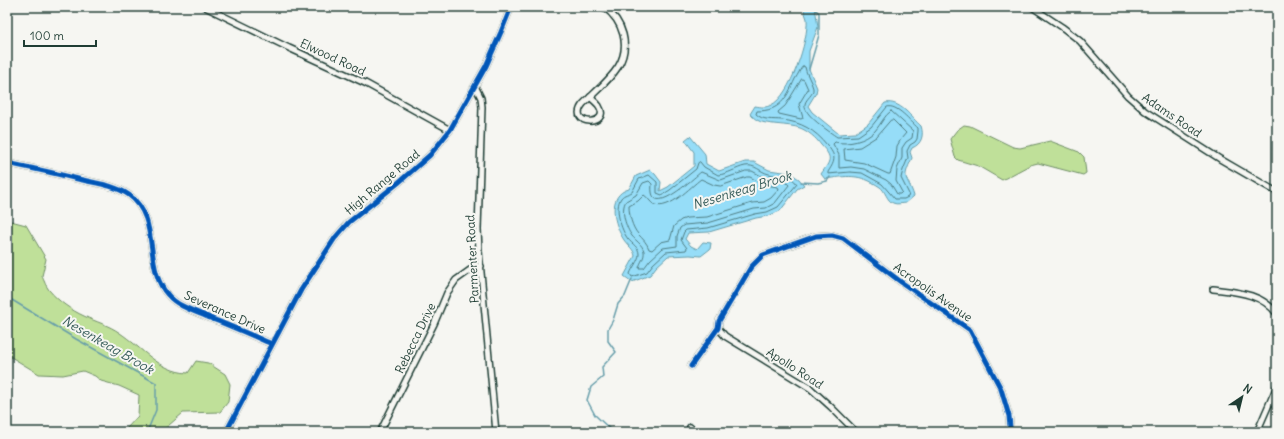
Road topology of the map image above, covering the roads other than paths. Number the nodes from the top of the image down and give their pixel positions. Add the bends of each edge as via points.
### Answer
1 (205, 7) edge
2 (511, 7) edge
3 (604, 7) edge
4 (1032, 7) edge
5 (475, 86) junction
6 (590, 97) junction
7 (450, 130) junction
8 (7, 163) edge
9 (1277, 192) edge
10 (480, 266) junction
11 (1213, 289) dead end
12 (1277, 314) edge
13 (718, 328) junction
14 (272, 344) junction
15 (691, 366) dead end
16 (1277, 386) edge
17 (690, 427) dead end
18 (226, 432) edge
19 (380, 432) edge
20 (496, 432) edge
21 (696, 432) edge
22 (856, 432) edge
23 (1008, 432) edge
24 (1257, 432) edge

1 - 7 street, Elwood Road via 365,83
2 - 5 street, High Range Road
3 - 6 street via 614,16 621,28 623,56 617,69
4 - 9 street, Adams Road via 1080,41 1124,92 1145,111
5 - 7 street, High Range Road
5 - 10 street, Parmenter Road via 482,102 478,228
6 - 6 street via 580,110 583,119 589,122 596,120 601,112
7 - 14 street, High Range Road via 430,155 349,222 335,238 301,290
8 - 14 street, Severance Drive via 104,185 129,195 145,217 158,277 169,297 190,309
10 - 19 street, Rebecca Drive via 456,280 447,294
10 - 20 street, Parmenter Road
11 - 12 street via 1251,295 1263,300
13 - 15 street
13 - 22 street, Apollo Road via 725,336 810,388
13 - 23 street, Acropolis Avenue via 719,322 758,259 816,236 832,235 843,238 970,330 1001,389 1009,416
14 - 18 street, High Range Road
16 - 24 street
17 - 21 street

